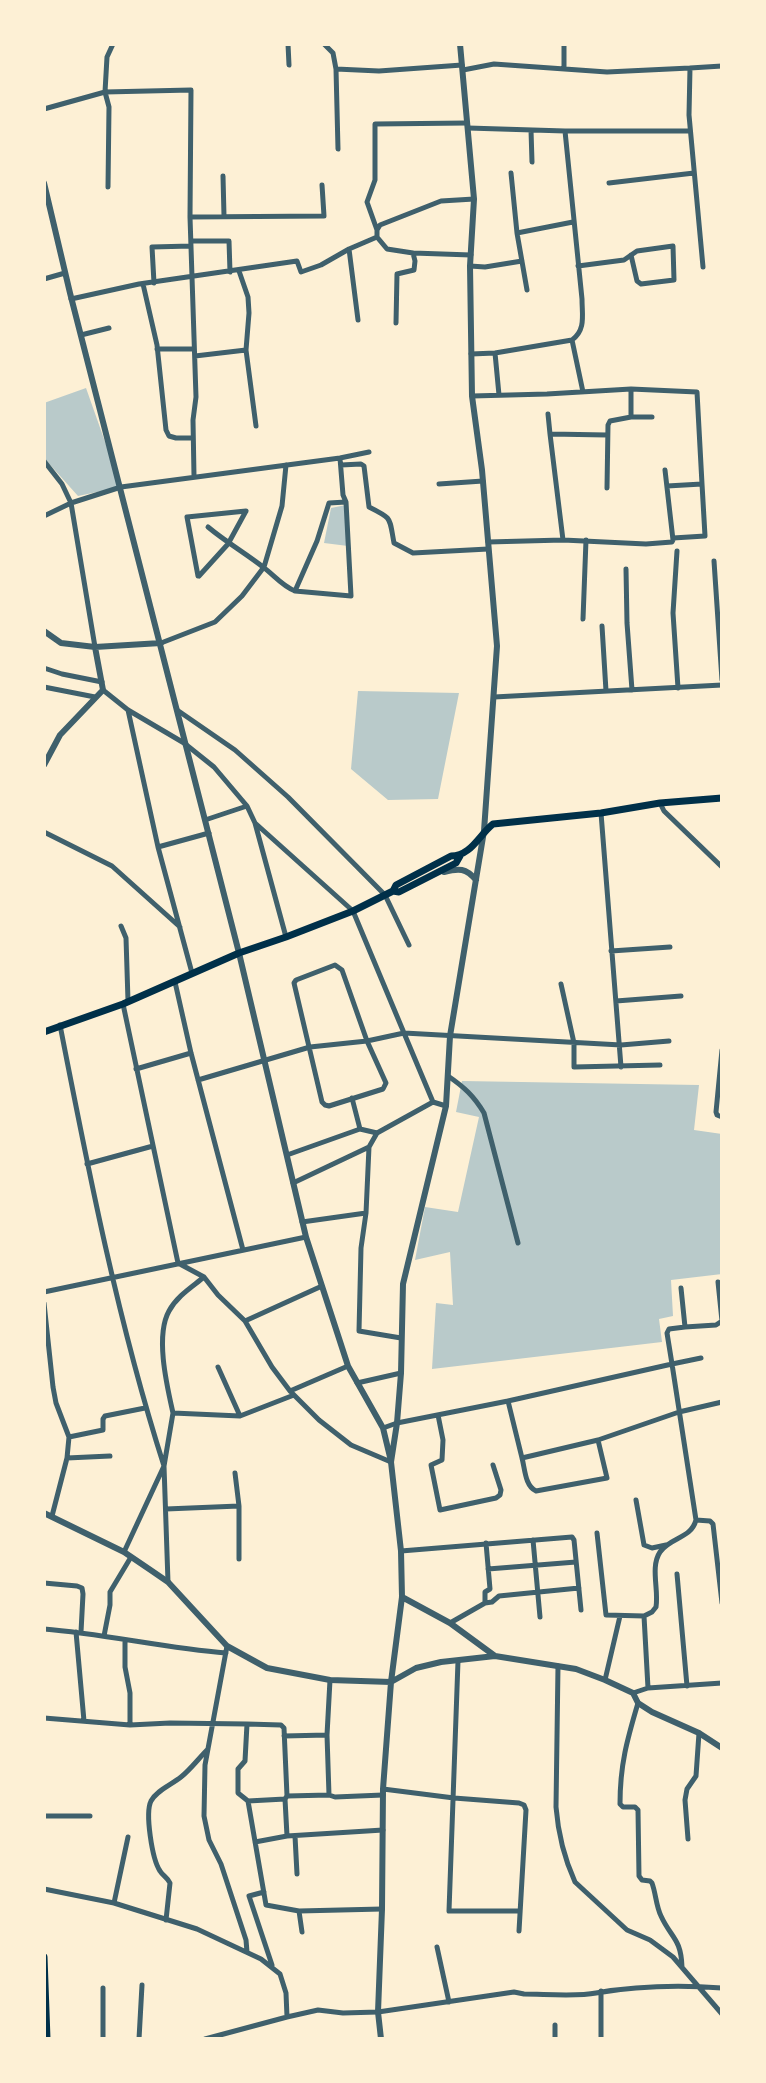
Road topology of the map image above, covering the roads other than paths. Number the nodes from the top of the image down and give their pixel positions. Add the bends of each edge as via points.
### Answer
1 (113, 44) edge
2 (288, 44) edge
3 (324, 44) edge
4 (460, 44) edge
5 (564, 44) edge
6 (289, 65) dead end
7 (722, 66) edge
8 (463, 68) junction
9 (690, 68) junction
10 (336, 69) junction
11 (564, 69) junction
12 (106, 92) junction
13 (44, 109) edge
14 (467, 125) junction
15 (531, 130) junction
16 (565, 131) junction
17 (690, 131) junction
18 (338, 149) dead end
19 (532, 162) dead end
20 (511, 173) dead end
21 (694, 173) junction
22 (223, 176) dead end
23 (44, 183) edge
24 (610, 183) dead end
25 (322, 185) dead end
26 (108, 187) dead end
27 (474, 199) junction
28 (224, 216) junction
29 (190, 217) junction
30 (573, 222) junction
31 (377, 230) junction
32 (517, 233) junction
33 (377, 237) junction
34 (191, 244) junction
35 (349, 249) junction
36 (413, 253) junction
37 (471, 255) junction
38 (631, 255) junction
39 (522, 261) junction
40 (470, 266) junction
41 (578, 266) junction
42 (703, 267) dead end
43 (239, 271) junction
44 (230, 272) junction
45 (65, 273) junction
46 (192, 276) junction
47 (44, 279) edge
48 (154, 282) junction
49 (142, 284) junction
50 (527, 290) dead end
51 (71, 299) junction
52 (358, 320) dead end
53 (396, 323) dead end
54 (108, 328) dead end
55 (81, 335) junction
56 (572, 340) junction
57 (157, 349) junction
58 (194, 349) junction
59 (246, 350) junction
60 (495, 353) junction
61 (471, 355) junction
62 (195, 356) junction
63 (631, 389) junction
64 (583, 392) junction
65 (499, 395) junction
66 (472, 396) junction
67 (548, 414) dead end
68 (631, 417) junction
69 (652, 417) dead end
70 (256, 426) dead end
71 (550, 434) junction
72 (607, 435) junction
73 (193, 438) junction
74 (369, 452) dead end
75 (340, 458) junction
76 (44, 461) edge
77 (286, 465) junction
78 (341, 466) junction
79 (664, 470) dead end
80 (194, 476) junction
81 (483, 481) junction
82 (439, 484) dead end
83 (702, 484) junction
84 (667, 486) junction
85 (121, 487) junction
86 (607, 488) dead end
87 (346, 502) junction
88 (71, 503) junction
89 (44, 516) edge
90 (208, 527) dead end
91 (673, 538) junction
92 (563, 540) junction
93 (586, 540) junction
94 (228, 544) junction
95 (488, 546) junction
96 (677, 551) dead end
97 (714, 561) dead end
98 (264, 567) junction
99 (626, 569) dead end
100 (295, 592) junction
101 (583, 620) dead end
102 (602, 626) dead end
103 (44, 631) edge
104 (161, 643) junction
105 (95, 647) junction
106 (44, 668) edge
107 (722, 680) edge
108 (722, 685) edge
109 (102, 686) junction
110 (44, 687) edge
111 (678, 688) junction
112 (632, 690) junction
113 (606, 691) junction
114 (494, 696) junction
115 (95, 698) junction
116 (128, 710) junction
117 (177, 710) junction
118 (184, 743) junction
119 (46, 757) edge
120 (44, 765) edge
121 (722, 798) edge
122 (660, 803) junction
123 (247, 806) junction
124 (601, 813) junction
125 (205, 820) junction
126 (255, 823) junction
127 (484, 831) junction
128 (44, 832) edge
129 (209, 834) junction
130 (159, 847) junction
131 (460, 856) junction
132 (722, 867) edge
133 (434, 874) junction
134 (476, 880) junction
135 (389, 893) junction
136 (353, 911) junction
137 (121, 926) dead end
138 (180, 927) junction
139 (286, 937) junction
140 (409, 945) dead end
141 (670, 947) dead end
142 (611, 951) junction
143 (239, 953) junction
144 (192, 973) junction
145 (175, 982) junction
146 (561, 984) dead end
147 (681, 996) dead end
148 (616, 1001) junction
149 (125, 1002) junction
150 (60, 1025) junction
151 (44, 1032) edge
152 (404, 1033) junction
153 (450, 1035) junction
154 (367, 1041) junction
155 (669, 1041) dead end
156 (574, 1043) junction
157 (621, 1045) junction
158 (310, 1047) junction
159 (722, 1050) edge
160 (191, 1053) junction
161 (264, 1059) junction
162 (660, 1065) dead end
163 (621, 1067) junction
164 (136, 1069) junction
165 (448, 1076) junction
166 (198, 1080) junction
167 (352, 1098) junction
168 (433, 1102) junction
169 (446, 1106) junction
170 (722, 1117) edge
171 (360, 1129) junction
172 (377, 1133) junction
173 (153, 1146) junction
174 (369, 1147) junction
175 (286, 1155) junction
176 (87, 1164) junction
177 (293, 1183) junction
178 (366, 1213) junction
179 (302, 1222) junction
180 (306, 1237) junction
181 (518, 1243) dead end
182 (243, 1250) junction
183 (178, 1264) junction
184 (112, 1277) junction
185 (204, 1277) junction
186 (718, 1282) dead end
187 (322, 1286) junction
188 (681, 1288) dead end
189 (44, 1292) edge
190 (44, 1303) edge
191 (245, 1321) junction
192 (685, 1327) junction
193 (401, 1338) junction
194 (701, 1358) dead end
195 (672, 1364) junction
196 (348, 1366) junction
197 (218, 1367) dead end
198 (401, 1373) junction
199 (357, 1383) junction
200 (292, 1393) junction
201 (508, 1401) junction
202 (722, 1402) edge
203 (145, 1408) junction
204 (679, 1412) junction
205 (173, 1413) junction
206 (438, 1415) junction
207 (240, 1416) junction
208 (397, 1423) junction
209 (383, 1428) junction
210 (69, 1437) junction
211 (598, 1440) junction
212 (110, 1456) dead end
213 (67, 1458) junction
214 (522, 1458) junction
215 (391, 1462) junction
216 (493, 1465) dead end
217 (164, 1466) junction
218 (235, 1473) dead end
219 (636, 1500) dead end
220 (239, 1506) junction
221 (166, 1509) junction
222 (44, 1513) edge
223 (52, 1516) junction
224 (696, 1520) junction
225 (597, 1533) dead end
226 (533, 1540) junction
227 (486, 1543) junction
228 (666, 1545) junction
229 (401, 1551) junction
230 (124, 1552) junction
231 (131, 1557) junction
232 (239, 1559) dead end
233 (576, 1562) junction
234 (535, 1565) junction
235 (488, 1569) junction
236 (677, 1574) dead end
237 (721, 1575) edge
238 (168, 1582) junction
239 (44, 1583) edge
240 (579, 1588) junction
241 (538, 1592) junction
242 (402, 1597) junction
243 (485, 1603) junction
244 (722, 1603) edge
245 (581, 1610) dead end
246 (620, 1616) junction
247 (644, 1616) junction
248 (540, 1617) dead end
249 (450, 1623) junction
250 (44, 1629) edge
251 (78, 1632) junction
252 (104, 1636) junction
253 (125, 1640) junction
254 (227, 1650) junction
255 (495, 1656) junction
256 (458, 1661) junction
257 (558, 1666) junction
258 (330, 1680) junction
259 (605, 1680) junction
260 (391, 1682) junction
261 (722, 1683) edge
262 (687, 1686) junction
263 (648, 1688) junction
264 (633, 1693) junction
265 (638, 1703) junction
266 (44, 1718) edge
267 (84, 1721) junction
268 (213, 1723) junction
269 (247, 1724) junction
270 (130, 1725) junction
271 (699, 1733) junction
272 (284, 1735) junction
273 (327, 1735) junction
274 (722, 1748) edge
275 (208, 1749) junction
276 (383, 1792) junction
277 (330, 1795) junction
278 (286, 1797) junction
279 (454, 1798) junction
280 (248, 1801) junction
281 (44, 1816) edge
282 (90, 1816) dead end
283 (383, 1830) junction
284 (287, 1836) junction
285 (295, 1836) junction
286 (128, 1837) dead end
287 (688, 1839) dead end
288 (255, 1842) junction
289 (297, 1874) dead end
290 (44, 1889) edge
291 (264, 1892) junction
292 (114, 1903) junction
293 (382, 1909) junction
294 (299, 1911) junction
295 (519, 1911) junction
296 (166, 1920) junction
297 (519, 1931) dead end
298 (302, 1932) dead end
299 (437, 1947) dead end
300 (247, 1952) junction
301 (44, 1957) edge
302 (273, 1968) junction
303 (682, 1968) junction
304 (142, 1985) dead end
305 (698, 1986) junction
306 (103, 1988) dead end
307 (722, 1988) edge
308 (601, 1991) junction
309 (449, 2002) junction
310 (45, 2010) edge
311 (378, 2012) junction
312 (722, 2014) edge
313 (287, 2017) junction
314 (555, 2025) dead end
315 (47, 2039) edge
316 (103, 2039) edge
317 (139, 2039) edge
318 (205, 2039) edge
319 (381, 2039) edge
320 (555, 2039) edge
321 (601, 2039) edge

1 - 12 street via 107,57
2 - 6 street
3 - 10 street via 333,52
4 - 8 street
5 - 11 street
7 - 9 street
8 - 10 street
8 - 11 street via 494,64
8 - 14 street
9 - 11 street
9 - 17 street
10 - 18 street
12 - 13 street
12 - 26 street
12 - 29 street via 191,90
14 - 15 street
14 - 27 street
14 - 31 street via 375,124 375,180 367,202
15 - 16 street
15 - 19 street
16 - 17 street
16 - 30 street
17 - 21 street
20 - 32 street
21 - 24 street
21 - 42 street
22 - 28 street
23 - 45 street
25 - 28 street via 324,216
27 - 31 street via 441,201
27 - 37 street
28 - 29 street
29 - 34 street
30 - 32 street
30 - 41 street
31 - 33 street
32 - 39 street
33 - 35 street
33 - 36 street via 387,249
34 - 44 street via 229,241
34 - 46 street
34 - 48 street via 152,247
35 - 43 street via 302,272 297,261
35 - 52 street
36 - 37 street
36 - 53 street via 415,270 397,274
37 - 40 street
38 - 38 street via 673,246 674,279 641,284
38 - 41 street
39 - 40 street
39 - 50 street
40 - 61 street
41 - 56 street via 582,324 580,334
43 - 44 street
43 - 59 street via 249,305
44 - 46 street
45 - 47 street
45 - 51 street
46 - 48 street
46 - 58 street
48 - 49 street
49 - 51 street
49 - 57 street
51 - 55 street
54 - 55 street
55 - 85 street
56 - 60 street
56 - 64 street
57 - 58 street
57 - 73 street via 166,430 169,436
58 - 62 street
59 - 62 street
59 - 70 street
60 - 61 street
60 - 65 street
61 - 66 street
62 - 73 street
63 - 64 street
63 - 68 street
63 - 83 street via 697,393
64 - 65 street
65 - 66 street
66 - 81 street
67 - 71 street
68 - 69 street
68 - 72 street via 610,421
71 - 72 street
71 - 92 street
72 - 86 street
73 - 80 street
74 - 75 street
75 - 77 street
75 - 78 street
76 - 88 street
77 - 80 street
77 - 98 street via 282,506
78 - 87 street
78 - 95 street via 364,466 369,507 389,519 394,543 413,553
79 - 84 street
80 - 85 street
81 - 82 street
81 - 95 street
83 - 84 street
83 - 91 street via 705,536
84 - 91 street
85 - 88 street
85 - 104 street
87 - 100 street via 329,503
87 - 100 street via 351,596
88 - 89 street
88 - 105 street
90 - 94 street
91 - 93 street via 672,542 646,544
92 - 93 street
92 - 95 street
93 - 101 street
94 - 94 street via 246,511 187,517 198,576
94 - 98 street
95 - 114 street via 497,646
96 - 111 street via 673,613
97 - 107 street
98 - 100 street
98 - 104 street via 215,622
99 - 112 street
102 - 113 street
103 - 105 street via 61,643
104 - 105 street
104 - 117 street
105 - 109 street
106 - 109 street
108 - 111 street
109 - 115 street
109 - 116 street
110 - 115 street
111 - 112 street
112 - 113 street
113 - 114 street
114 - 127 street
115 - 119 street
116 - 118 street
116 - 130 street
117 - 118 street
117 - 135 street via 256,767
118 - 123 street via 214,767
118 - 125 street
119 - 120 street
121 - 122 main road
122 - 124 main road
122 - 132 street
123 - 125 street
123 - 126 street
124 - 127 main road via 494,824
124 - 142 street
125 - 129 street
126 - 136 street
126 - 139 street
127 - 131 main road
127 - 134 street
128 - 138 street via 112,866
129 - 130 street
129 - 143 street
130 - 138 street
131 - 133 main road
131 - 135 main road via 451,856
133 - 134 street via 464,870
133 - 135 main road
134 - 153 street
135 - 136 main road
135 - 140 street
136 - 139 main road
136 - 152 street
137 - 149 street via 127,939
138 - 144 street
139 - 143 main road
141 - 142 street
142 - 148 street
143 - 144 main road
143 - 161 street
144 - 145 main road
145 - 149 main road
145 - 160 street
146 - 156 street
147 - 148 street
148 - 157 street
149 - 150 main road
149 - 164 street
150 - 151 main road
150 - 176 street
152 - 153 street
152 - 154 street
152 - 168 street
153 - 156 street
153 - 165 street
154 - 158 street
154 - 158 street via 342,970 335,965 294,983
154 - 167 street via 386,1086
155 - 157 street
156 - 157 street
156 - 163 street via 573,1067
157 - 163 street
158 - 161 street
158 - 167 street via 322,1102 329,1105
159 - 170 street via 716,1112
160 - 164 street
160 - 166 street
161 - 166 street
161 - 175 street
162 - 163 street
164 - 173 street
165 - 169 street
165 - 181 street via 466,1087 484,1113
166 - 182 street
167 - 171 street
168 - 169 street
168 - 172 street
169 - 193 street via 403,1284
171 - 172 street
171 - 175 street
172 - 174 street
173 - 176 street
173 - 183 street
174 - 177 street
174 - 178 street
175 - 177 street
176 - 184 street
177 - 179 street
178 - 179 street
178 - 193 street via 359,1331
179 - 180 street
180 - 182 street
180 - 187 street
182 - 183 street
183 - 184 street
183 - 185 street
184 - 189 street
184 - 203 street
185 - 191 street
185 - 205 street via 177,1299 163,1330
186 - 192 street via 720,1324
187 - 191 street
187 - 196 street
188 - 192 street
190 - 210 street via 53,1387
191 - 200 street
192 - 195 street via 667,1333
193 - 198 street
194 - 195 street
195 - 201 street
195 - 204 street
196 - 199 street
196 - 200 street
197 - 207 street
198 - 199 street
198 - 208 street
199 - 209 street
200 - 207 street
200 - 215 street via 351,1445
201 - 206 street
201 - 214 street
202 - 204 street
203 - 210 street via 105,1416 103,1430
203 - 217 street
204 - 211 street
204 - 224 street
205 - 207 street
205 - 217 street
206 - 208 street
206 - 216 street via 442,1460 431,1465 440,1510 496,1498 501,1490
208 - 209 street
208 - 215 street
209 - 215 street
210 - 213 street
211 - 214 street
211 - 214 street via 607,1478 536,1491 528,1484
212 - 213 street
213 - 223 street
215 - 229 street
217 - 221 street
217 - 230 street
218 - 220 street
219 - 228 street via 644,1545
220 - 221 street
220 - 232 street
221 - 238 street
222 - 223 street
223 - 230 street
224 - 228 street via 691,1530
224 - 237 street via 713,1524
225 - 246 street via 604,1609 606,1615
226 - 227 street
226 - 233 street via 572,1537
226 - 234 street
227 - 229 street
227 - 235 street
228 - 247 street via 657,1559 656,1607
229 - 242 street
230 - 231 street
231 - 238 street
231 - 252 street via 110,1592
233 - 234 street
233 - 240 street
234 - 235 street
234 - 241 street
235 - 243 street via 490,1589 485,1592
236 - 262 street
237 - 244 street
238 - 254 street
239 - 251 street via 82,1588
240 - 241 street
240 - 245 street
241 - 243 street
241 - 248 street
242 - 249 street
242 - 260 street
243 - 249 street
246 - 247 street
246 - 259 street
247 - 263 street
249 - 255 street
250 - 251 street
251 - 252 street
251 - 267 street
252 - 253 street
253 - 254 street via 185,1650
253 - 270 street
254 - 258 street via 267,1668
254 - 268 street
255 - 256 street
255 - 257 street
256 - 260 street via 416,1668
256 - 279 street
257 - 259 street
257 - 303 street via 556,1807 571,1873 627,1930 650,1940
258 - 260 street
258 - 273 street
259 - 264 street
260 - 276 street
261 - 262 street
262 - 263 street
263 - 264 street
264 - 265 street
265 - 271 street
265 - 303 street via 623,1755 620,1804 638,1810 639,1876 652,1884 661,1917 680,1947
266 - 267 street
267 - 270 street
268 - 269 street
268 - 270 street
268 - 275 street
269 - 272 street via 281,1725
269 - 280 street via 245,1761 238,1769 237,1790
271 - 274 street
271 - 287 street via 696,1776 685,1800
272 - 273 street
272 - 278 street
273 - 277 street
275 - 296 street via 184,1775 157,1793 149,1807 159,1869 170,1883
275 - 300 street via 204,1816
276 - 277 street
276 - 279 street
276 - 283 street
277 - 278 street
278 - 280 street
278 - 284 street
279 - 295 street via 524,1805
279 - 295 street via 449,1911
280 - 288 street
281 - 282 street
283 - 285 street
283 - 293 street
284 - 285 street
284 - 288 street
285 - 289 street
286 - 292 street
288 - 291 street
290 - 292 street
291 - 294 street via 266,1905
291 - 302 street via 249,1896
292 - 296 street
293 - 294 street
293 - 311 street
294 - 298 street
295 - 297 street
296 - 300 street
299 - 309 street
300 - 302 street
301 - 310 main road
302 - 313 street via 286,1993
303 - 305 street
304 - 317 street
305 - 307 street
305 - 308 street
305 - 312 street
306 - 316 street
308 - 309 street via 514,1992
308 - 321 street
309 - 311 street
310 - 315 main road
311 - 313 street via 318,2010
311 - 319 street
313 - 318 street
314 - 320 street

